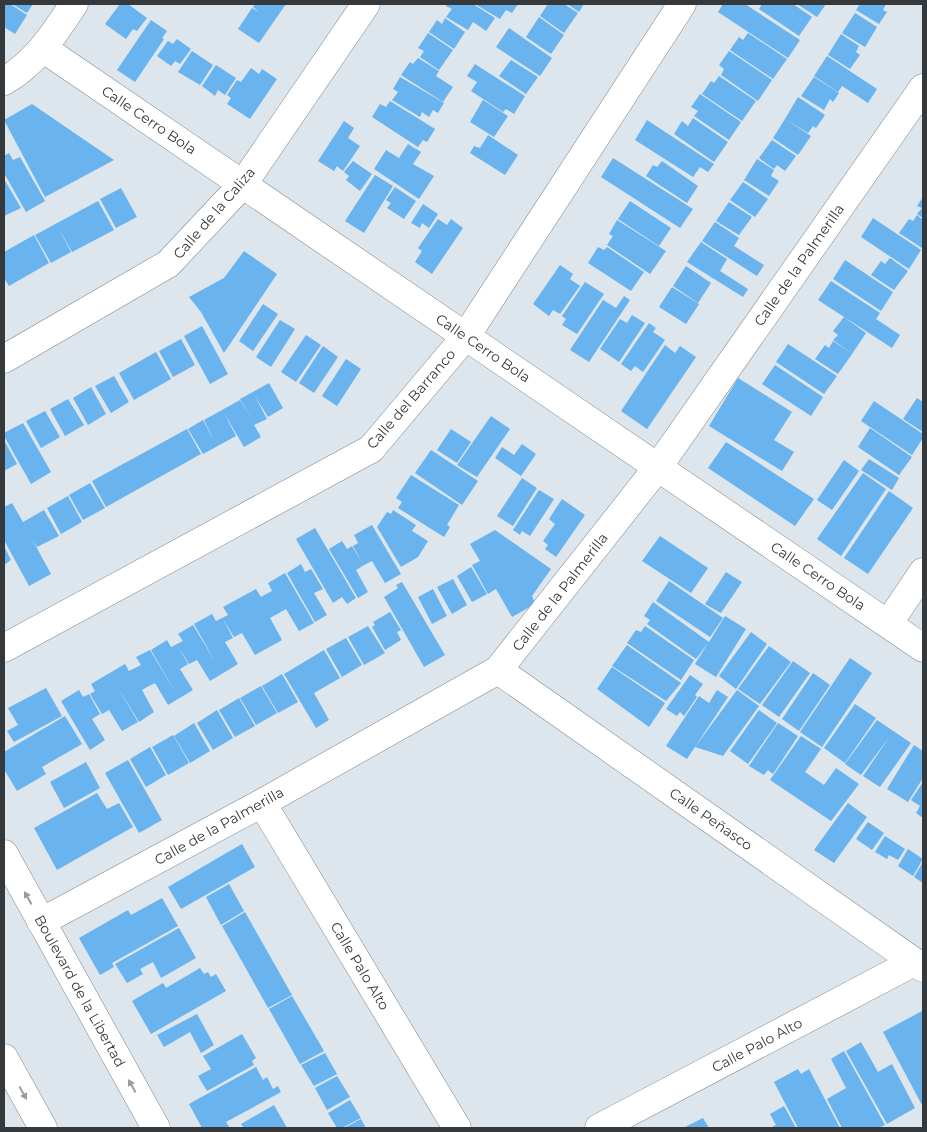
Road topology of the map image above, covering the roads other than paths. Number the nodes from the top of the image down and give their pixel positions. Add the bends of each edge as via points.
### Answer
1 (74, 4) edge
2 (366, 4) edge
3 (682, 4) edge
4 (44, 49) junction
5 (4, 81) edge
6 (923, 88) edge
7 (243, 184) junction
8 (466, 336) junction
9 (4, 359) edge
10 (658, 467) junction
11 (923, 572) edge
12 (888, 624) junction
13 (4, 648) edge
14 (923, 648) edge
15 (498, 670) junction
16 (262, 804) junction
17 (4, 854) edge
18 (42, 922) junction
19 (919, 965) edge
20 (4, 1058) edge
21 (43, 1128) edge
22 (156, 1128) edge
23 (457, 1128) edge
24 (599, 1128) edge

1 - 4 street
2 - 7 street, Calle de la Caliza
3 - 8 street, Calle del Barranco
4 - 5 street
4 - 7 street, Calle Cerro Bola
6 - 10 street, Calle de la Palmerilla
7 - 8 street, Calle Cerro Bola
7 - 9 street, Calle de la Caliza via 168,264
8 - 10 street, Calle Cerro Bola
8 - 13 street, Calle del Barranco via 371,449
10 - 12 street, Calle Cerro Bola
10 - 15 street, Calle de la Palmerilla
11 - 12 street
12 - 14 street, Calle Cerro Bola
15 - 16 street, Calle de la Palmerilla
15 - 19 street, Calle Peñasco
16 - 18 street, Calle de la Palmerilla
16 - 23 street, Calle Palo Alto
18 -> 17 street, Boulevard de la Libertad
22 -> 18 street, Boulevard de la Libertad
19 - 24 street, Calle Palo Alto
20 -> 21 street

